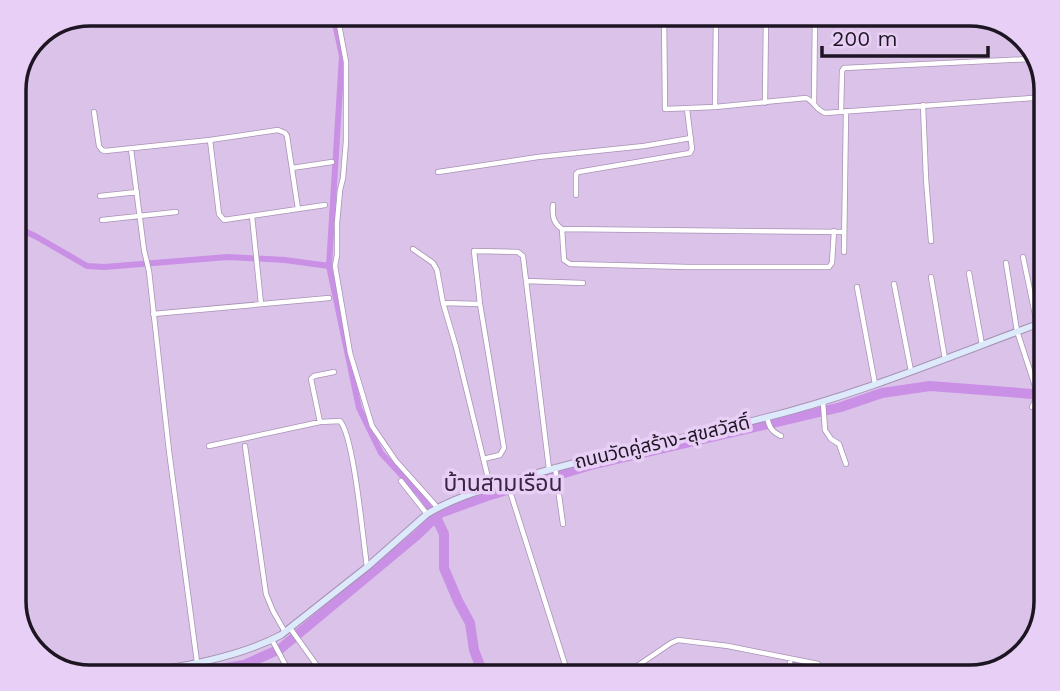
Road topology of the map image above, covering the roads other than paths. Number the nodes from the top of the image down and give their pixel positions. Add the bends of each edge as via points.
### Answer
1 (339, 26) edge
2 (664, 26) edge
3 (716, 26) edge
4 (766, 26) edge
5 (815, 26) edge
6 (1026, 59) edge
7 (1034, 98) edge
8 (765, 103) junction
9 (814, 104) junction
10 (923, 105) junction
11 (715, 107) junction
12 (687, 109) junction
13 (94, 112) dead end
14 (843, 112) junction
15 (691, 138) junction
16 (210, 140) junction
17 (131, 149) junction
18 (332, 162) dead end
19 (292, 168) junction
20 (438, 172) dead end
21 (137, 192) junction
22 (576, 195) dead end
23 (100, 196) dead end
24 (325, 205) dead end
25 (552, 205) dead end
26 (298, 209) junction
27 (176, 212) dead end
28 (140, 216) junction
29 (252, 216) junction
30 (102, 220) dead end
31 (562, 229) junction
32 (834, 232) junction
33 (844, 232) junction
34 (931, 241) dead end
35 (413, 249) dead end
36 (844, 251) dead end
37 (1023, 257) dead end
38 (1006, 263) dead end
39 (969, 273) dead end
40 (931, 277) dead end
41 (526, 281) junction
42 (583, 283) dead end
43 (894, 285) dead end
44 (857, 287) dead end
45 (329, 298) dead end
46 (443, 303) junction
47 (480, 303) junction
48 (261, 304) junction
49 (1034, 310) edge
50 (153, 314) junction
51 (1034, 325) edge
52 (1017, 331) junction
53 (982, 345) junction
54 (945, 359) junction
55 (911, 371) junction
56 (334, 372) dead end
57 (1034, 382) edge
58 (875, 385) junction
59 (1034, 403) edge
60 (823, 404) junction
61 (1032, 407) dead end
62 (320, 422) junction
63 (769, 423) junction
64 (781, 436) dead end
65 (209, 446) dead end
66 (245, 446) dead end
67 (483, 459) junction
68 (846, 464) dead end
69 (553, 470) junction
70 (401, 481) dead end
71 (507, 485) junction
72 (490, 486) junction
73 (432, 510) junction
74 (563, 524) dead end
75 (367, 568) junction
76 (290, 632) junction
77 (272, 640) junction
78 (790, 659) junction
79 (197, 662) junction
80 (818, 664) dead end
81 (180, 665) edge
82 (285, 665) edge
83 (316, 665) edge
84 (564, 665) edge
85 (639, 665) edge
86 (790, 665) edge

1 - 73 street via 346,62 346,141 336,272 350,353 372,426
2 - 12 street via 665,109
3 - 11 street
4 - 8 street
5 - 9 street
6 - 14 street via 844,68
7 - 10 street
8 - 9 street via 806,98
8 - 11 street
9 - 14 street via 821,111
10 - 14 street
10 - 34 street
11 - 12 street
12 - 15 street
13 - 17 street via 100,149
14 - 33 street
15 - 20 street
15 - 22 street via 690,153 578,172
16 - 17 street
16 - 19 street via 282,131 287,136
16 - 29 street via 221,217
17 - 21 street
18 - 19 street
19 - 26 street
21 - 23 street
21 - 28 street
24 - 26 street
25 - 31 street via 555,222
26 - 29 street
27 - 28 street
28 - 30 street
28 - 50 street
29 - 48 street
31 - 32 street
31 - 32 street via 564,260 570,264 688,267 829,267
32 - 33 street
33 - 36 street
35 - 46 street via 436,265
37 - 49 street
38 - 52 street
39 - 53 street
40 - 54 street
41 - 42 street
41 - 47 street via 521,253 474,251
41 - 69 street
43 - 55 street
44 - 58 street
45 - 48 street
46 - 47 street
46 - 67 street
47 - 67 street via 504,448 500,455
48 - 50 street
50 - 79 street
51 - 52 street, ถนนวัดคู่สร้าง-สุขสวัสดิ์
52 - 53 street, ถนนวัดคู่สร้าง-สุขสวัสดิ์
52 - 57 street
53 - 54 street, ถนนวัดคู่สร้าง-สุขสวัสดิ์
54 - 55 street, ถนนวัดคู่สร้าง-สุขสวัสดิ์
55 - 58 street, ถนนวัดคู่สร้าง-สุขสวัสดิ์
56 - 62 street via 311,380
58 - 60 street, ถนนวัดคู่สร้าง-สุขสวัสดิ์
59 - 61 street
60 - 63 street, ถนนวัดคู่สร้าง-สุขสวัสดิ์
60 - 68 street via 825,430 839,444
62 - 65 street
62 - 75 street via 340,421 345,429
63 - 64 street
63 - 69 street, ถนนวัดคู่สร้าง-สุขสวัสดิ์ via 636,447
66 - 76 street via 266,594
67 - 72 street
69 - 71 street, ถนนวัดคู่สร้าง-สุขสวัสดิ์
69 - 74 street
70 - 73 street
71 - 72 street, ถนนวัดคู่สร้าง-สุขสวัสดิ์
71 - 84 street
72 - 73 street, ถนนวัดคู่สร้าง-สุขสวัสดิ์
73 - 75 street, ถนนวัดคู่สร้าง-สุขสวัสดิ์
75 - 76 street, ถนนวัดคู่สร้าง-สุขสวัสดิ์
76 - 77 street, ถนนวัดคู่สร้าง-สุขสวัสดิ์
76 - 83 street
77 - 79 street, ถนนวัดคู่สร้าง-สุขสวัสดิ์
77 - 82 street
78 - 80 street
78 - 85 street via 678,640
78 - 86 street
79 - 81 street, ถนนวัดคู่สร้าง-สุขสวัสดิ์

